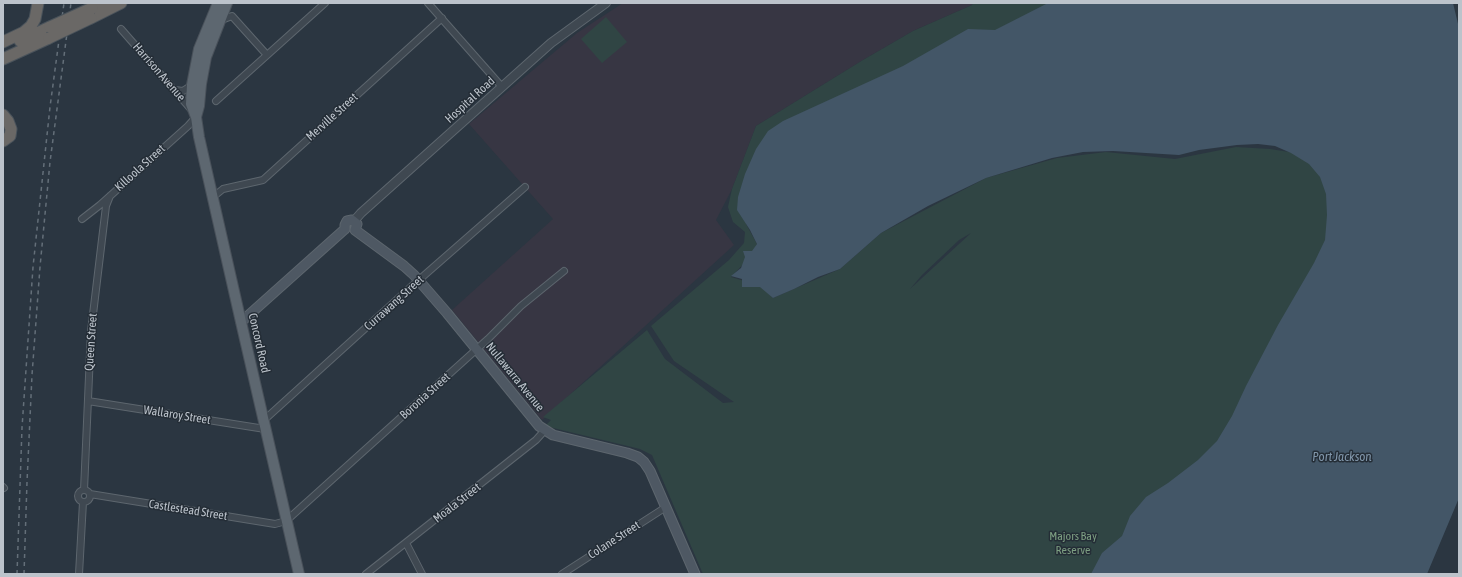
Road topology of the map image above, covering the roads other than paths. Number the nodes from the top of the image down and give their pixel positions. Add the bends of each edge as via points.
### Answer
1 (38, 3) edge
2 (102, 3) edge
3 (121, 3) edge
4 (325, 3) edge
5 (428, 3) edge
6 (606, 3) edge
7 (223, 4) edge
8 (91, 13) junction
9 (442, 18) junction
10 (219, 21) junction
11 (121, 29) dead end
12 (49, 33) junction
13 (3, 42) edge
14 (3, 49) edge
15 (267, 55) junction
16 (5, 63) edge
17 (192, 85) junction
18 (502, 87) junction
19 (175, 90) junction
20 (216, 101) dead end
21 (3, 115) edge
22 (196, 117) junction
23 (3, 141) edge
24 (525, 187) dead end
25 (110, 196) junction
26 (213, 197) junction
27 (82, 219) dead end
28 (355, 226) junction
29 (564, 271) dead end
30 (418, 281) junction
31 (241, 322) junction
32 (476, 349) junction
33 (88, 401) junction
34 (264, 425) junction
35 (545, 430) junction
36 (84, 490) junction
37 (90, 494) junction
38 (84, 502) junction
39 (666, 507) junction
40 (286, 521) junction
41 (406, 543) junction
42 (79, 574) edge
43 (299, 574) edge
44 (366, 574) edge
45 (422, 574) edge
46 (562, 574) edge
47 (695, 574) edge

1 - 13 highway via 34,22 26,31
2 - 8 highway
3 - 8 highway
4 - 15 street
5 - 9 street
6 - 18 street, Hospital Road via 556,40
7 - 10 main road, Concord Road
7 - 17 main road, Concord Road via 199,49
8 - 12 highway, bridge
9 - 18 street
9 - 26 street, Merville Street via 263,180 223,189
10 - 15 street via 232,16
10 - 22 main road, Concord Road via 206,57
11 - 19 street, Harrison Avenue
12 - 14 highway
12 - 16 highway via 27,54
15 - 20 street
17 - 19 street via 183,91
17 - 22 main road, Concord Road via 191,104
18 - 28 street, Hospital Road via 361,213
19 - 22 street, Harrison Avenue
21 - 23 highway via 11,128 10,136
22 - 25 street, Killoola Street
22 - 26 main road, Concord Road
24 - 30 street, Currawang Street
25 - 27 street, Killoola Street
25 - 33 street, Queen Street via 106,206 91,331
26 - 31 main road, Concord Road
28 - 30 main road, Nullawarra Avenue via 404,266
28 - 31 main road via 350,232 345,229
29 - 32 street, Boronia Street via 521,306
30 - 32 main road, Nullawarra Avenue
30 - 34 street, Currawang Street
31 - 34 main road, Concord Road
32 - 35 main road, Nullawarra Avenue via 531,418
32 - 40 street, Boronia Street
33 - 34 street, Wallaroy Street
33 - 36 street, Queen Street
34 - 40 main road, Concord Road
35 - 39 main road, Nullawarra Avenue via 553,435 638,457 648,466
35 - 41 street, Moala Street via 536,440
36 - 37 street
36 - 38 street via 80,491 78,498
37 - 38 street via 89,499
37 - 40 street, Castlestead Street via 275,524
38 - 42 street
39 - 46 street, Colane Street
39 - 47 main road, Nullawarra Avenue
40 - 43 main road, Concord Road
41 - 44 street, Moala Street
41 - 45 street

